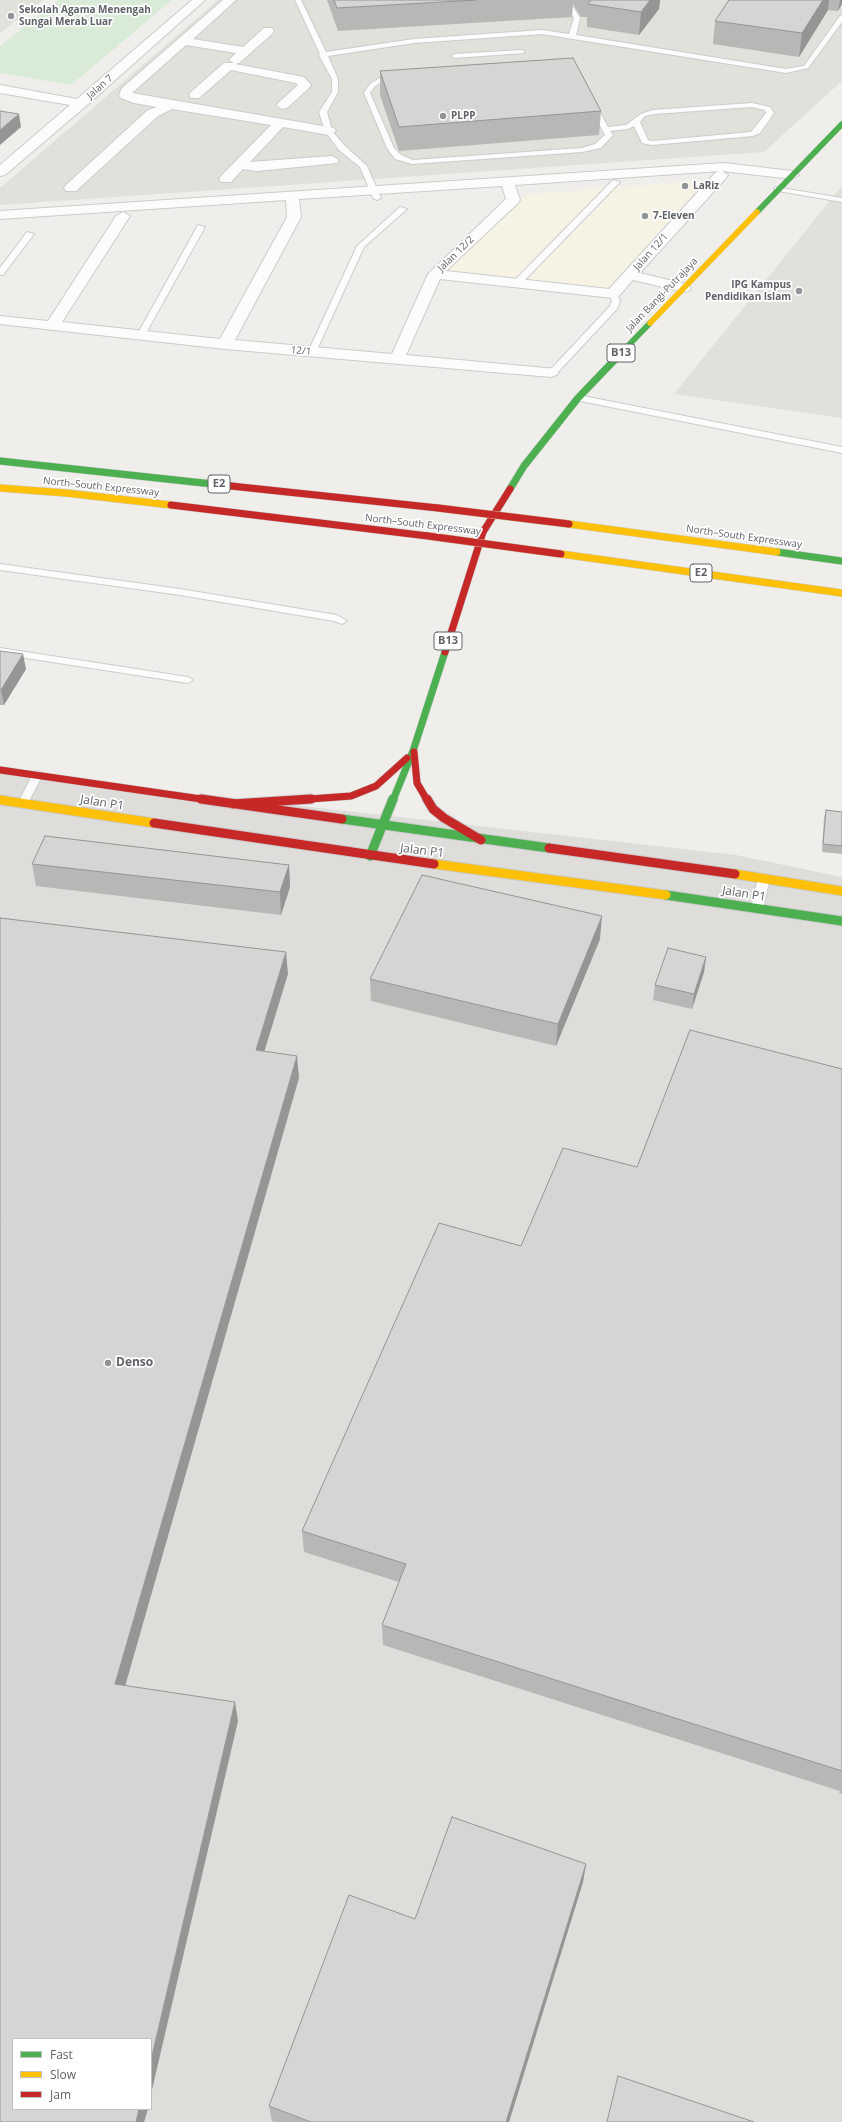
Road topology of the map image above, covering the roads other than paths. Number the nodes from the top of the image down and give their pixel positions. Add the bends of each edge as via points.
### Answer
1 (199, 0) edge
2 (230, 0) edge
3 (298, 0) edge
4 (566, 0) edge
5 (842, 17) edge
6 (268, 31) dead end
7 (572, 37) junction
8 (183, 41) junction
9 (450, 47) junction
10 (246, 51) junction
11 (522, 52) dead end
12 (322, 55) junction
13 (228, 66) junction
14 (461, 70) junction
15 (0, 89) edge
16 (195, 95) dead end
17 (81, 103) junction
18 (171, 105) junction
19 (282, 106) dead end
20 (636, 122) junction
21 (280, 123) junction
22 (842, 124) edge
23 (605, 129) junction
24 (329, 131) junction
25 (332, 160) dead end
26 (240, 164) junction
27 (0, 172) edge
28 (721, 174) junction
29 (226, 179) dead end
30 (616, 182) junction
31 (785, 182) junction
32 (509, 185) junction
33 (71, 188) dead end
34 (376, 194) junction
35 (293, 200) junction
36 (842, 200) edge
37 (403, 209) dead end
38 (0, 215) edge
39 (123, 216) junction
40 (0, 224) edge
41 (201, 227) dead end
42 (30, 234) dead end
43 (0, 273) edge
44 (435, 274) junction
45 (630, 275) junction
46 (517, 283) junction
47 (684, 288) junction
48 (613, 294) junction
49 (0, 320) edge
50 (52, 326) junction
51 (140, 335) junction
52 (225, 344) junction
53 (312, 352) junction
54 (397, 359) junction
55 (551, 372) joint
56 (578, 398) junction
57 (842, 450) edge
58 (0, 461) edge
59 (0, 488) edge
60 (842, 562) edge
61 (0, 567) edge
62 (842, 593) edge
63 (342, 621) dead end
64 (0, 651) edge
65 (188, 680) dead end
66 (413, 751) junction
67 (0, 770) edge
68 (38, 774) junction
69 (0, 800) edge
70 (23, 803) junction
71 (233, 804) junction
72 (383, 825) junction
73 (481, 840) junction
74 (370, 856) junction
75 (764, 878) junction
76 (842, 891) edge
77 (757, 908) junction
78 (842, 921) edge

1 - 17 street, Jalan 7
2 - 8 street
3 - 12 lane
4 - 7 lane via 577,18
5 - 7 lane via 806,67 786,71
6 - 10 street
7 - 9 lane via 542,32
8 - 10 street
8 - 18 street via 126,91 125,95
9 - 11 lane
9 - 12 lane
9 - 14 lane
10 - 13 street
12 - 24 lane via 335,79 334,92 323,112
13 - 16 street
13 - 19 street via 300,80 304,85
14 - 23 lane via 533,65 570,70 578,77
14 - 23 lane via 388,75 372,85 367,92 391,148 398,157 412,162 430,162 582,150 598,146 609,135
15 - 17 street
17 - 27 street, Jalan 7
18 - 21 street
18 - 33 street via 153,113
20 - 20 lane via 653,112 752,105 768,108 770,113 753,134 652,143 645,141
20 - 23 lane via 628,127
21 - 24 street
21 - 26 street
22 - 31 main road, Jalan Bangi-Putrajaya / B13
24 - 34 lane via 342,148 363,166
25 - 26 street via 257,166
26 - 29 street
28 - 30 street
28 - 31 street
28 - 45 street, Jalan 12/1
30 - 32 street
30 - 46 lane
31 - 32 street via 724,167
31 - 36 lane
31 - 47 main road, Jalan Bangi-Putrajaya / B13
32 - 34 street
32 - 44 street, Jalan 12/2 via 513,200
34 - 35 street
35 - 38 street
35 - 39 street
35 - 52 street via 294,217
37 - 53 lane via 361,246
39 - 40 street
39 - 50 street
41 - 51 lane
42 - 43 lane
44 - 46 street
44 - 54 street, Jalan 12/2
45 - 47 street
45 - 48 street, Jalan 12/1
46 - 48 street
47 - 56 main road, Jalan Bangi-Putrajaya / B13
48 - 55 lane via 616,301 614,307
49 - 50 street, 12/1
50 - 51 street, 12/1
51 - 52 street, 12/1
52 - 53 street, 12/1
53 - 54 street, 12/1
54 - 55 street, 12/1
56 - 57 lane
56 - 66 main road, Jalan Bangi-Putrajaya / B13 via 524,466 483,532
58 - 60 main road, North–South Expressway / E2, bridge via 438,508
59 - 62 main road, North–South Expressway / E2, bridge via 66,493 428,536
61 - 63 lane via 73,576 337,618
64 - 65 lane
66 - 71 main road via 376,786 352,796
66 - 72 main road, B13
66 - 73 main road via 417,783 432,809
67 - 68 main road, Jalan P1
68 - 70 lane
68 - 71 main road, Jalan P1
69 - 70 main road, Jalan P1
70 - 74 main road, Jalan P1
71 - 72 main road, Jalan P1
72 - 73 main road, Jalan P1
72 - 74 main road, B13
73 - 75 main road, Jalan P1
74 - 77 main road, Jalan P1
75 - 76 main road, Jalan P1
75 - 77 lane
77 - 78 main road, Jalan P1

